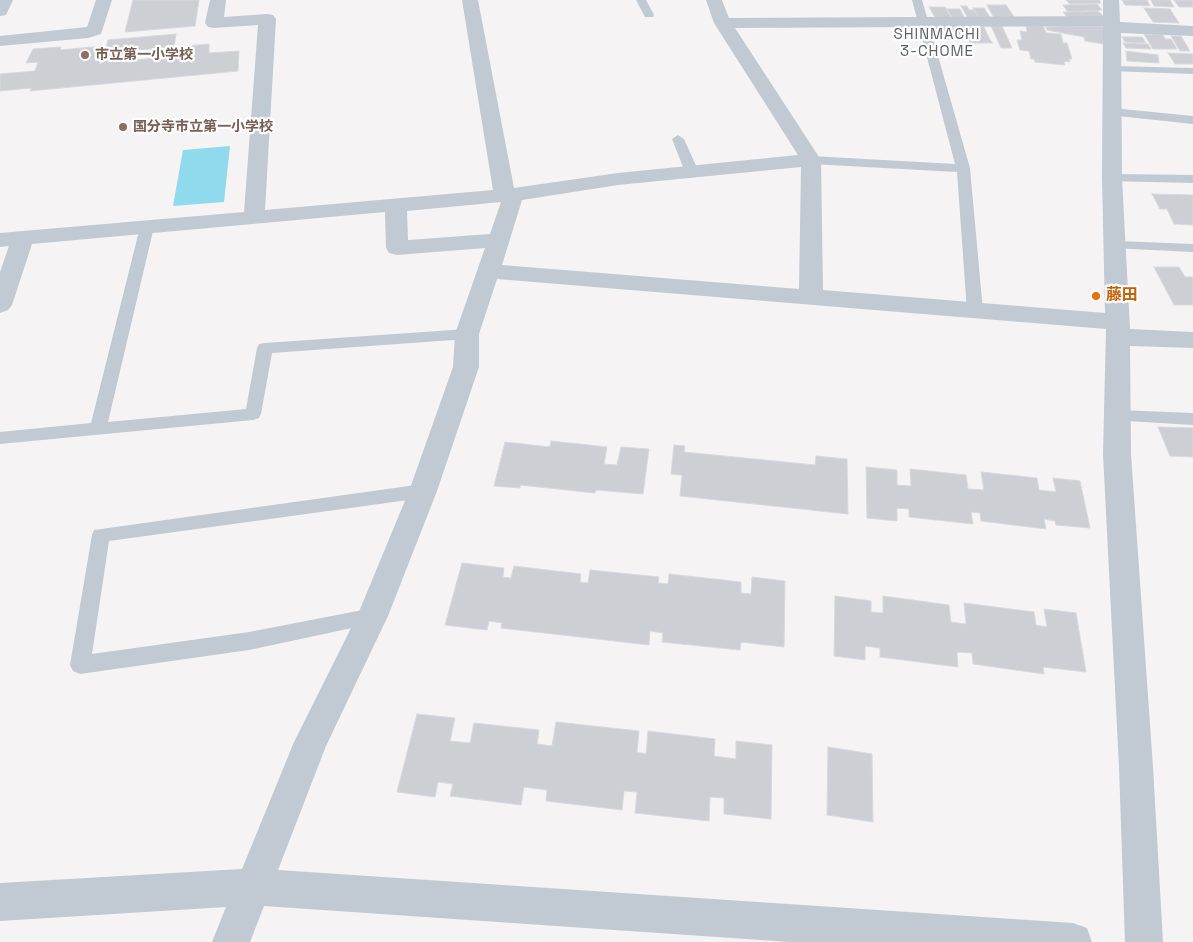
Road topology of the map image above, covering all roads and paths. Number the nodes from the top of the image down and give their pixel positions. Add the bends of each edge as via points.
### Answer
1 (5, 0) edge
2 (104, 0) edge
3 (218, 0) edge
4 (470, 0) edge
5 (641, 0) edge
6 (714, 0) edge
7 (917, 0) edge
8 (1111, 0) edge
9 (0, 11) edge
10 (649, 15) dead end
11 (724, 23) junction
12 (922, 23) junction
13 (1111, 24) junction
14 (1193, 31) edge
15 (0, 41) edge
16 (1113, 69) junction
17 (1193, 71) edge
18 (1112, 112) junction
19 (1193, 120) edge
20 (678, 139) dead end
21 (810, 160) junction
22 (963, 168) junction
23 (692, 172) junction
24 (1112, 178) junction
25 (1193, 179) edge
26 (510, 195) junction
27 (396, 205) junction
28 (254, 217) junction
29 (147, 227) junction
30 (23, 238) junction
31 (0, 240) edge
32 (498, 240) junction
33 (1116, 245) junction
34 (1193, 248) edge
35 (490, 271) junction
36 (811, 298) junction
37 (0, 305) edge
38 (975, 311) junction
39 (1118, 330) junction
40 (467, 334) junction
41 (1193, 340) edge
42 (1117, 416) junction
43 (1193, 418) edge
44 (98, 428) junction
45 (0, 438) edge
46 (423, 491) junction
47 (373, 616) junction
48 (253, 887) junction
49 (0, 902) edge
50 (231, 942) edge
51 (1073, 942) edge
52 (1144, 942) edge

1 - 9 street
2 - 15 street via 95,30 88,33
3 - 28 street via 214,23 267,19
4 - 26 street via 503,189
5 - 10 lane
6 - 11 street
7 - 12 lane
8 - 13 street
11 - 12 street via 824,15
11 - 21 street
12 - 13 street
12 - 22 lane
13 - 14 street
13 - 16 street
16 - 17 lane
16 - 18 street
18 - 19 lane
18 - 24 street
20 - 23 lane
21 - 22 lane
21 - 23 street
21 - 36 street
22 - 38 lane
23 - 26 street
24 - 25 lane
24 - 33 street
26 - 27 street
26 - 32 street via 512,201
27 - 28 street
27 - 32 street via 396,248
28 - 29 street
29 - 30 street
29 - 44 lane
30 - 31 street
30 - 37 street
32 - 35 street
33 - 34 lane
33 - 39 street
35 - 36 street
35 - 40 street
36 - 38 street
38 - 39 street
39 - 41 street
39 - 42 street
40 - 44 lane via 265,348 253,414
40 - 46 street via 466,367
42 - 43 lane
42 - 52 street
44 - 45 lane
46 - 47 street
46 - 47 lane via 101,535 80,666 249,641
47 - 48 street via 311,742
48 - 49 street
48 - 50 street
48 - 51 street

